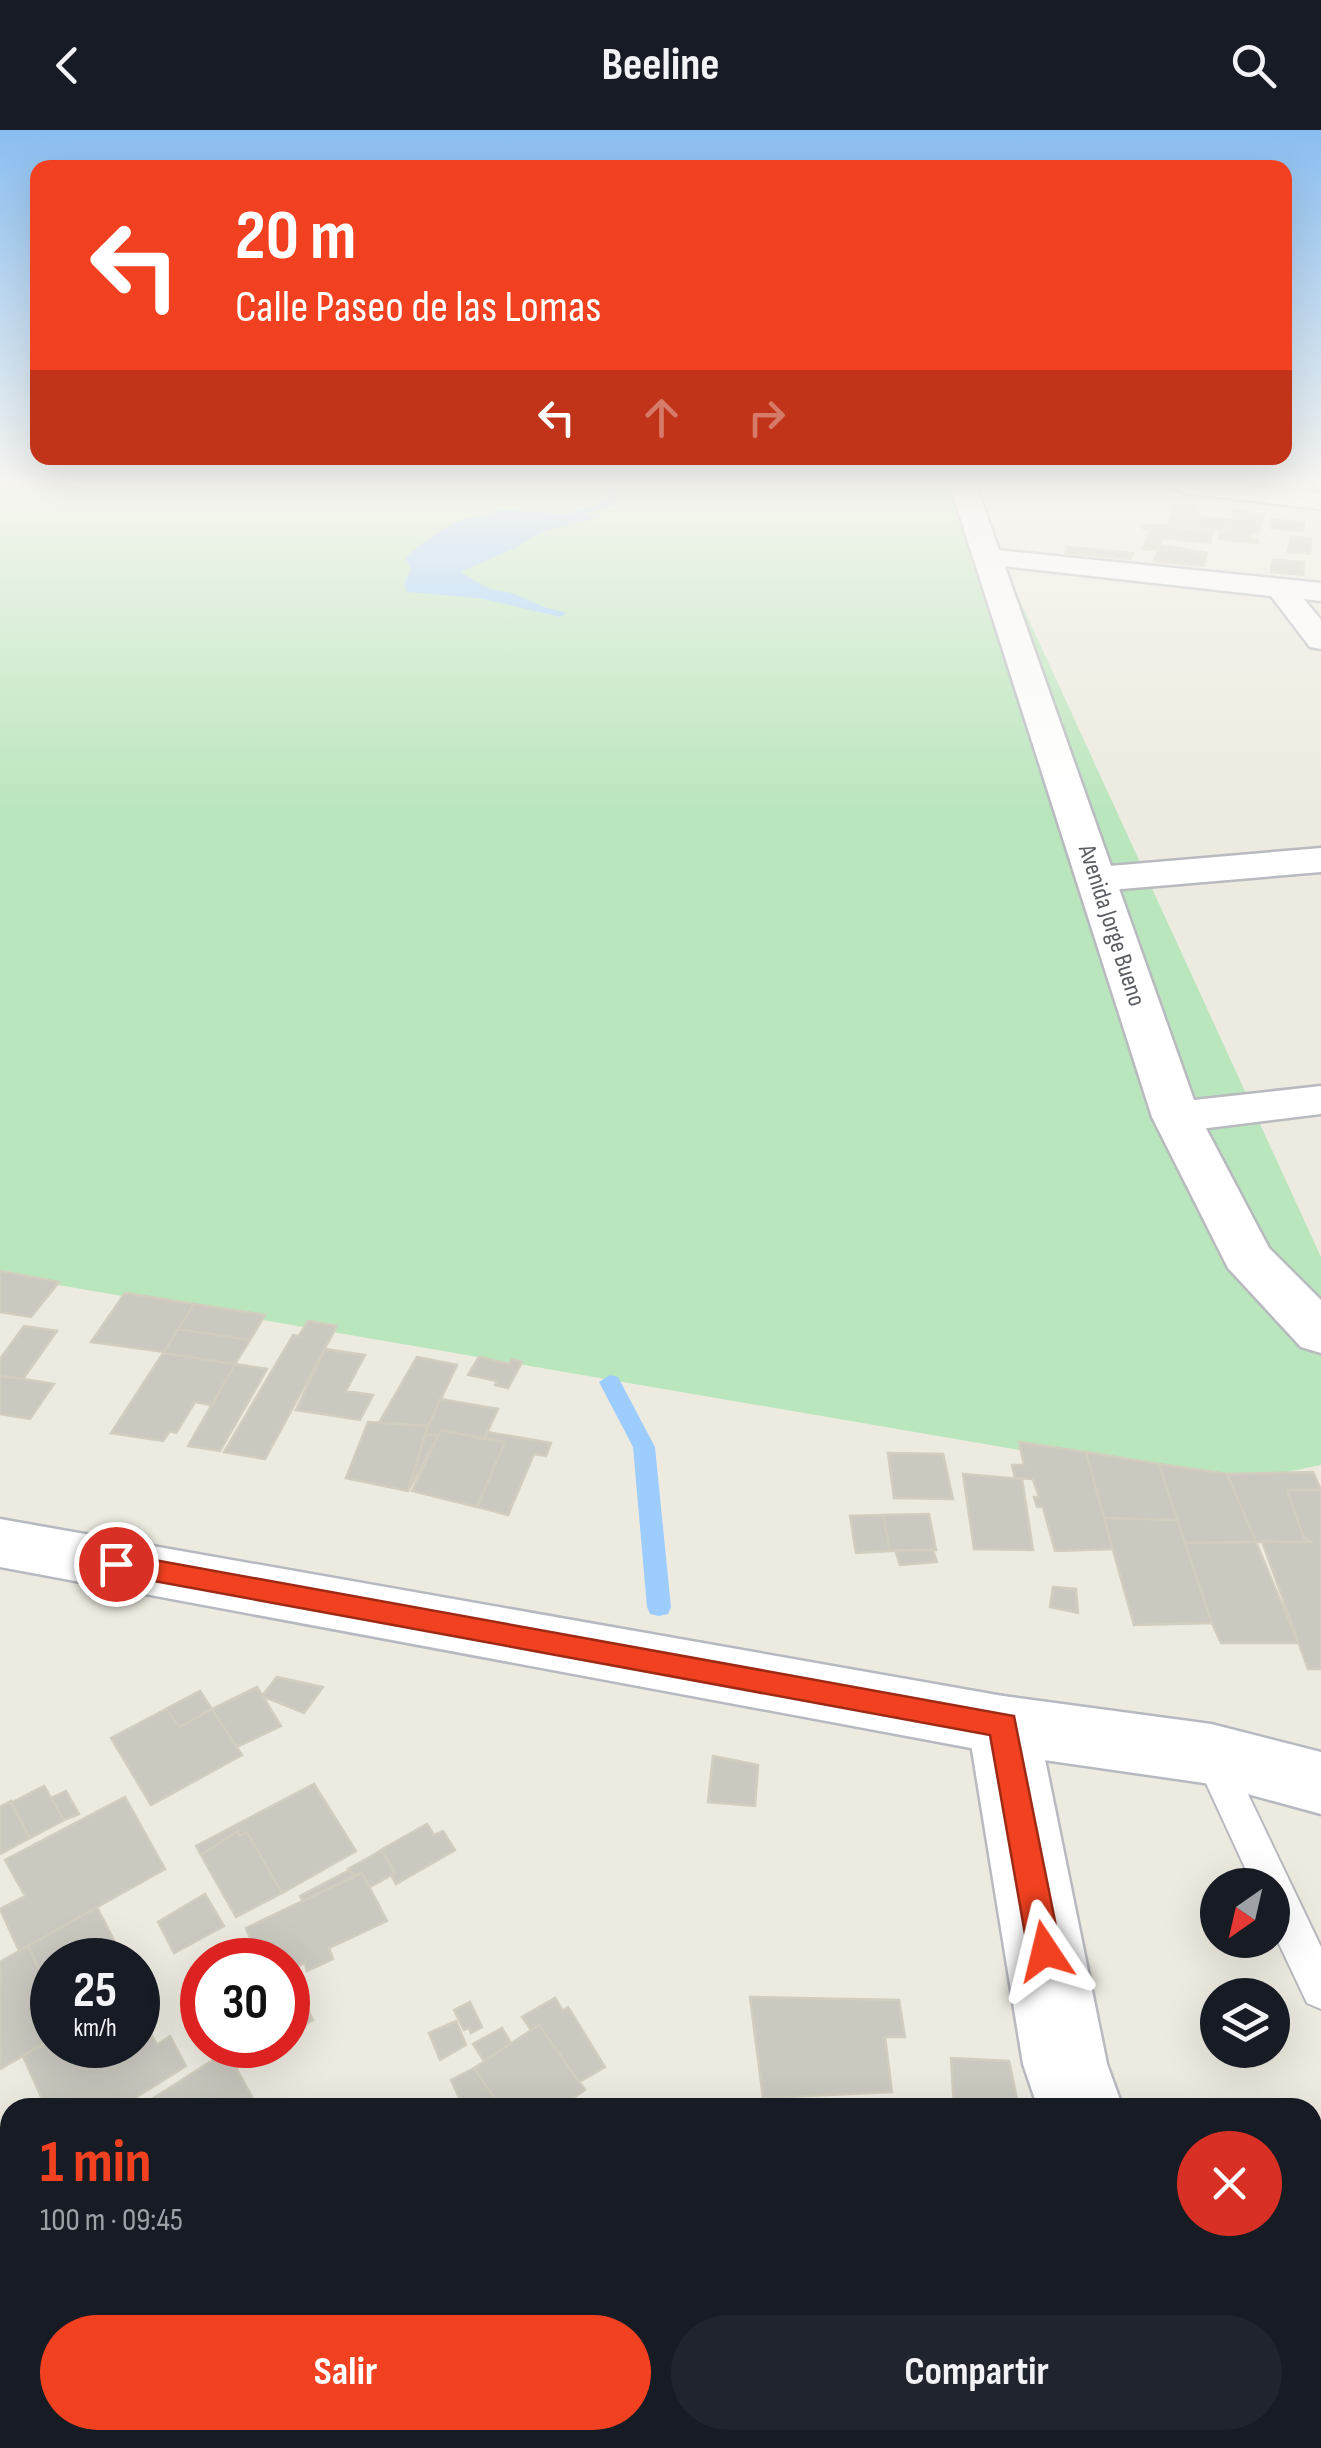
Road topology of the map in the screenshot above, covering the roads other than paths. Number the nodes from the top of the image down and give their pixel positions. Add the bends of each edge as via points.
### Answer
1 (999, 593) edge
2 (1284, 593) edge
3 (1321, 640) edge
4 (1321, 860) edge
5 (1098, 880) junction
6 (1321, 1100) edge
7 (1176, 1117) junction
8 (1321, 1334) edge
9 (0, 1542) edge
10 (1003, 1725) junction
11 (1211, 1754) junction
12 (1321, 1782) edge
13 (1264, 1868) edge
14 (1290, 1924) edge
15 (1321, 1990) edge
16 (1078, 2098) edge

1 - 5 street, Avenida Jorge Bueno
2 - 3 street
4 - 5 street
5 - 7 street, Avenida Jorge Bueno
6 - 7 street
7 - 8 street, Avenida Jorge Bueno via 1246,1256
9 - 10 street
10 - 11 street
10 - 16 street
11 - 12 street
11 - 13 lane
14 - 15 lane

